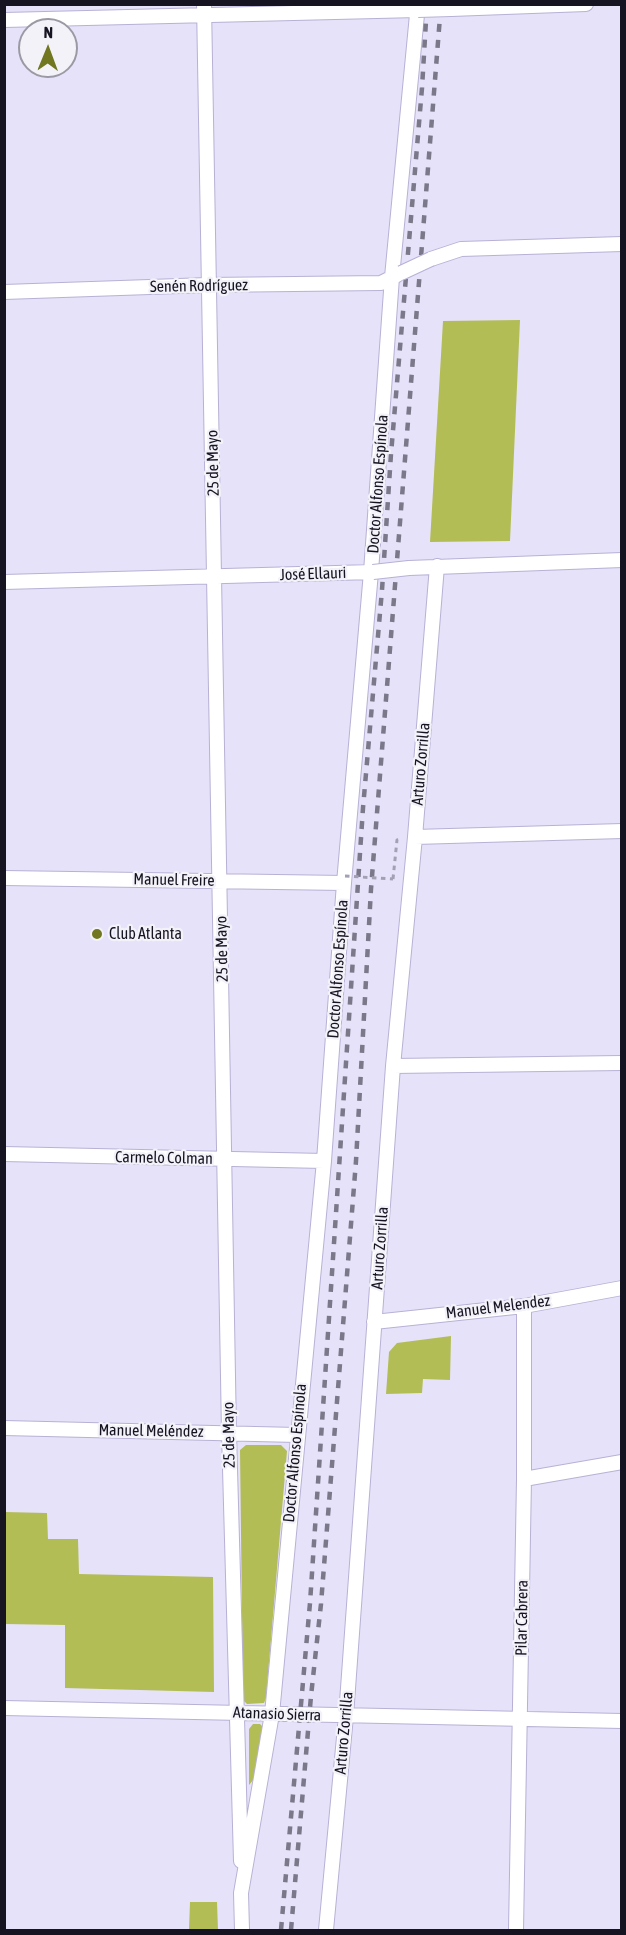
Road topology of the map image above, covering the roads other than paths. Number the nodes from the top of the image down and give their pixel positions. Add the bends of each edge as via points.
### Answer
1 (586, 4) edge
2 (418, 7) edge
3 (204, 10) edge
4 (4, 20) edge
5 (621, 244) edge
6 (396, 275) junction
7 (208, 285) junction
8 (4, 292) edge
9 (621, 560) edge
10 (437, 566) junction
11 (372, 572) junction
12 (215, 577) junction
13 (4, 582) edge
14 (621, 831) edge
15 (415, 837) junction
16 (4, 878) edge
17 (220, 880) junction
18 (344, 880) junction
19 (621, 1063) edge
20 (393, 1065) junction
21 (4, 1154) edge
22 (225, 1159) junction
23 (324, 1161) junction
24 (621, 1288) edge
25 (524, 1306) junction
26 (374, 1322) junction
27 (4, 1428) edge
28 (229, 1433) junction
29 (297, 1435) junction
30 (621, 1462) edge
31 (524, 1479) junction
32 (4, 1708) edge
33 (237, 1712) junction
34 (272, 1714) junction
35 (345, 1716) junction
36 (520, 1720) junction
37 (621, 1721) edge
38 (242, 1893) junction
39 (242, 1930) edge
40 (326, 1930) edge
41 (516, 1930) edge

1 - 2 street, bridge
2 - 3 street
2 - 6 street, Doctor Alfonso Espínola
3 - 4 street
3 - 7 street, 25 de Mayo
5 - 6 street, Senén Rodríguez, bridge via 460,249
6 - 7 street, Senén Rodríguez via 381,283
6 - 11 street, Doctor Alfonso Espínola
7 - 8 street, Senén Rodríguez
7 - 12 street, 25 de Mayo
9 - 10 street, José Ellauri
10 - 11 street, José Ellauri, bridge
10 - 15 street, Arturo Zorrilla
11 - 12 street, José Ellauri
11 - 18 street, Doctor Alfonso Espínola
12 - 13 street, José Ellauri
12 - 17 street, 25 de Mayo
14 - 15 street
15 - 20 street, Arturo Zorrilla
16 - 17 street, Manuel Freire
17 - 18 street, Manuel Freire
17 - 22 street, 25 de Mayo
18 - 23 street, Doctor Alfonso Espínola
19 - 20 street
20 - 26 street, Arturo Zorrilla
21 - 22 street, Carmelo Colman
22 - 23 street, Carmelo Colman
22 - 28 street, 25 de Mayo
23 - 29 street, Doctor Alfonso Espínola
24 - 25 street, Manuel Melendez
25 - 26 street, Manuel Melendez
25 - 31 street, Pilar Cabrera
26 - 35 street, Arturo Zorrilla
27 - 28 street, Manuel Meléndez
28 - 29 street, Manuel Meléndez
28 - 33 street, 25 de Mayo
29 - 34 street, Doctor Alfonso Espínola
30 - 31 street
31 - 36 street, Pilar Cabrera
32 - 33 street, Atanasio Sierra
33 - 34 street, Atanasio Sierra
33 - 38 street, 25 de Mayo
34 - 35 street, Atanasio Sierra
34 - 38 street, Doctor Alfonso Espínola
35 - 36 street, Atanasio Sierra
35 - 40 street, Arturo Zorrilla
36 - 37 street, Atanasio Sierra
36 - 41 street, Pilar Cabrera
38 - 39 street, Doctor Alfonso Espínola

